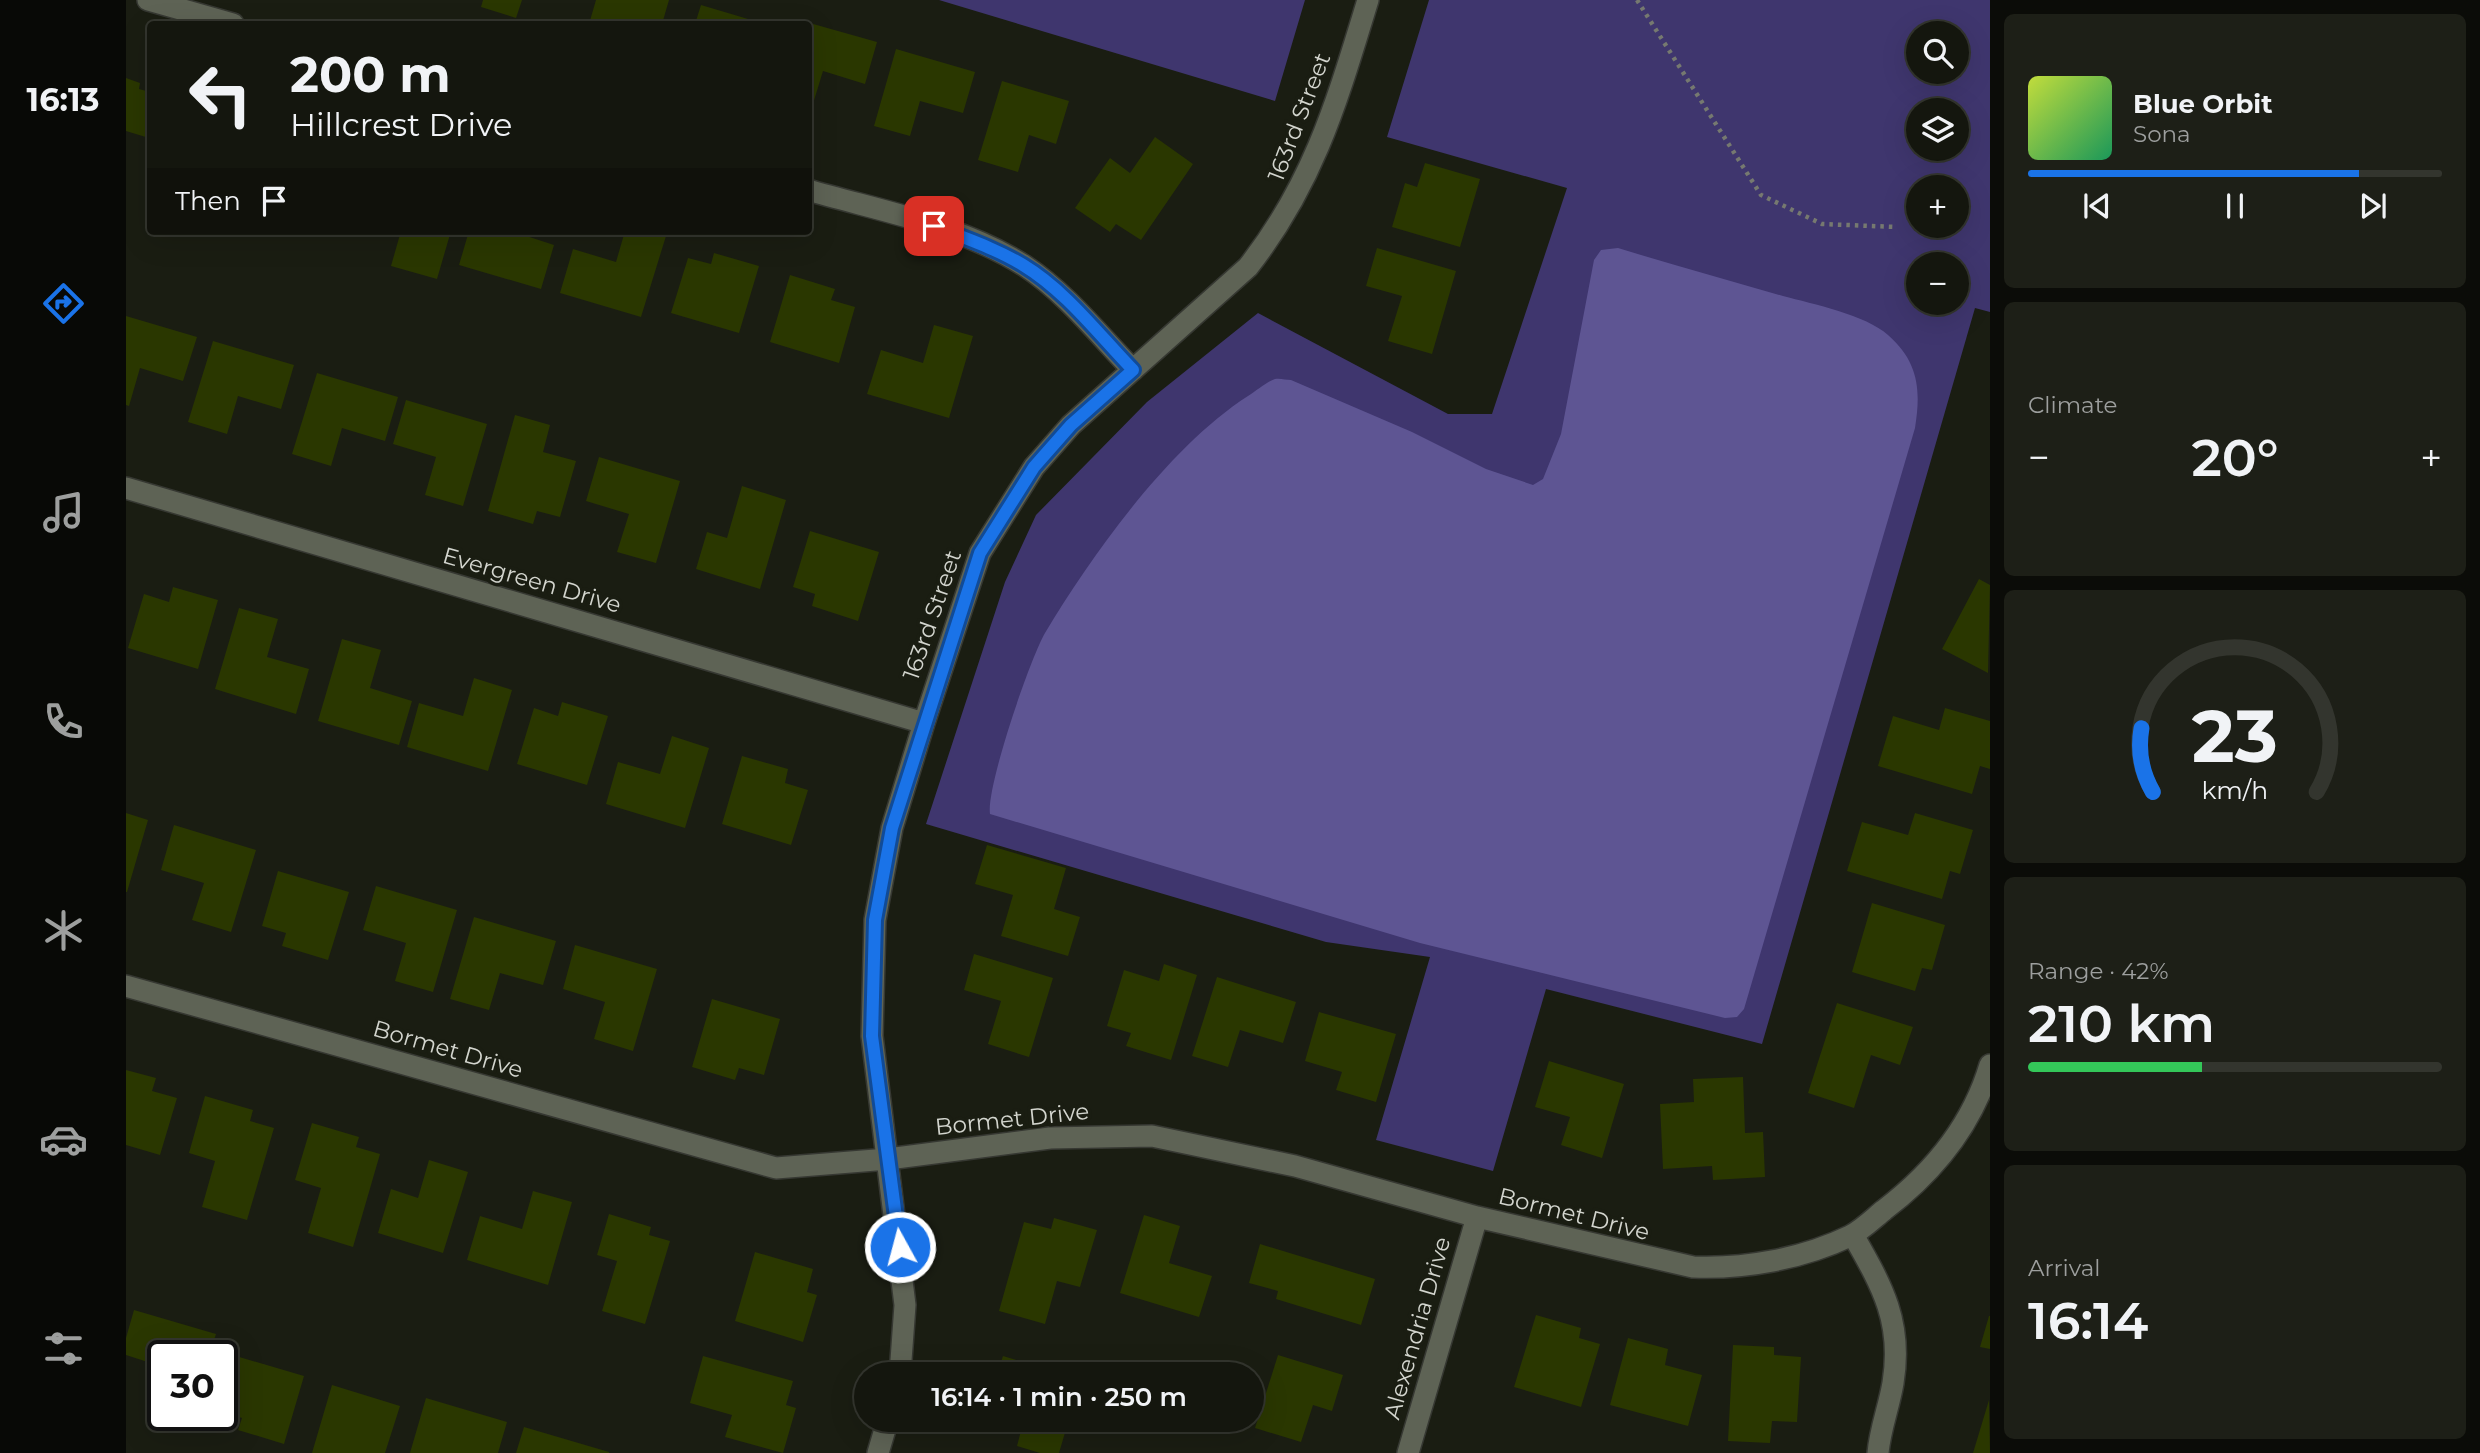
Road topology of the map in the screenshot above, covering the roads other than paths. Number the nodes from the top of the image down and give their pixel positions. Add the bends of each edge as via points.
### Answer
1 (148, 0) edge
2 (1368, 0) edge
3 (222, 21) edge
4 (812, 191) edge
5 (1133, 370) junction
6 (126, 488) edge
7 (924, 723) junction
8 (126, 986) edge
9 (1990, 1065) edge
10 (888, 1159) junction
11 (1477, 1217) junction
12 (1853, 1234) junction
13 (901, 1362) edge
14 (884, 1432) edge
15 (878, 1453) edge
16 (1408, 1453) edge
17 (1878, 1453) edge

1 - 3 street
2 - 5 street, 163rd Street via 1322,143 1270,239 1248,267
4 - 5 street via 934,226 1024,266 1056,290
5 - 7 street, 163rd Street via 1071,425 1005,510 980,553
6 - 7 street, Evergreen Drive
7 - 10 street, 163rd Street via 892,828 875,920 872,1036
8 - 10 street, Bormet Drive via 776,1168
9 - 12 street, Bormet Drive via 1975,1107 1939,1160 1911,1190
10 - 11 street, Bormet Drive via 1050,1138 1152,1136 1295,1166
10 - 13 street, 163rd Street via 905,1305
11 - 12 street, Bormet Drive via 1693,1267 1767,1262
11 - 16 street, Alexendria Drive
12 - 17 street via 1882,1286 1895,1321 1893,1383
14 - 15 street

